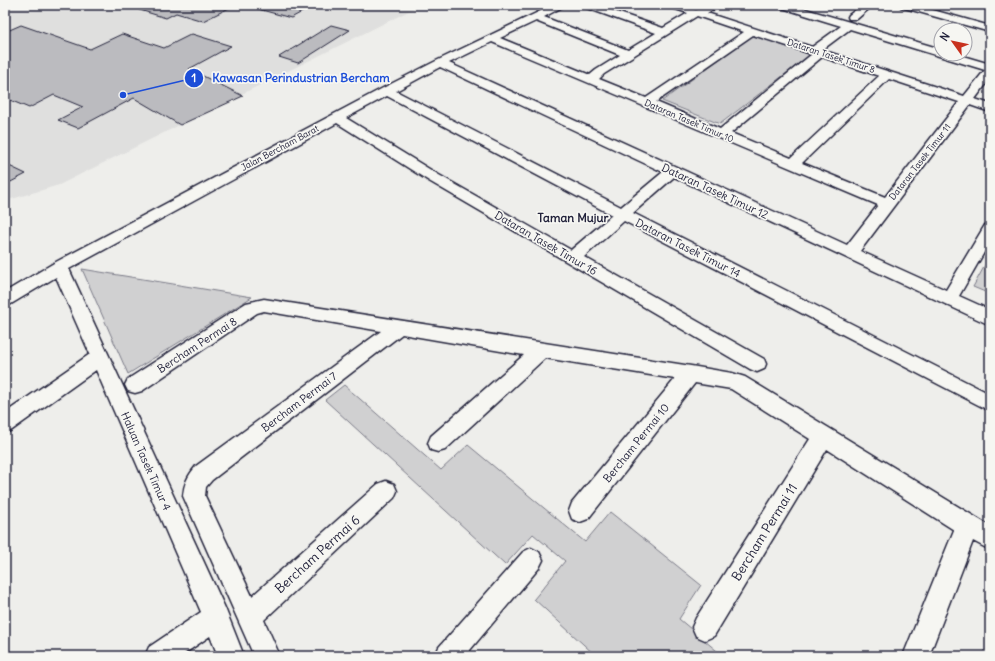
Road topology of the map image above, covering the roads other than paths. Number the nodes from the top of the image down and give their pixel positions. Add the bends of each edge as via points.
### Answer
1 (561, 5) edge
2 (587, 5) edge
3 (672, 5) edge
4 (715, 5) edge
5 (782, 5) edge
6 (812, 5) edge
7 (868, 5) edge
8 (904, 5) edge
9 (949, 5) edge
10 (695, 13) junction
11 (938, 14) junction
12 (535, 18) junction
13 (851, 21) junction
14 (990, 29) edge
15 (752, 31) junction
16 (664, 32) junction
17 (491, 38) junction
18 (933, 41) edge
19 (933, 50) edge
20 (817, 52) junction
21 (973, 53) edge
22 (628, 54) junction
23 (990, 58) edge
24 (969, 62) edge
25 (440, 63) junction
26 (990, 69) edge
27 (887, 74) junction
28 (591, 81) junction
29 (387, 91) junction
30 (967, 100) junction
31 (648, 103) junction
32 (990, 108) edge
33 (337, 118) junction
34 (721, 135) junction
35 (793, 164) junction
36 (673, 171) junction
37 (888, 204) junction
38 (622, 214) junction
39 (990, 229) edge
40 (850, 252) junction
41 (572, 258) junction
42 (60, 267) junction
43 (950, 299) junction
44 (5, 300) edge
45 (990, 318) edge
46 (400, 326) junction
47 (542, 350) junction
48 (101, 356) junction
49 (757, 364) dead end
50 (691, 374) junction
51 (135, 386) dead end
52 (990, 403) edge
53 (5, 424) edge
54 (823, 437) junction
55 (438, 443) dead end
56 (386, 491) dead end
57 (580, 511) dead end
58 (967, 526) junction
59 (990, 539) edge
60 (531, 560) dead end
61 (249, 616) junction
62 (216, 617) junction
63 (705, 627) dead end
64 (158, 656) edge
65 (231, 656) edge
66 (267, 656) edge
67 (448, 656) edge
68 (916, 656) edge

1 - 12 street, Jalan Bercham Barat
2 - 16 street
3 - 10 street, Dataran Tasek Timur 8
4 - 10 street
5 - 13 street
6 - 13 street
7 - 13 street
8 - 11 street
9 - 11 street
10 - 15 street, Dataran Tasek Timur 8
10 - 16 street
11 - 14 street
12 - 17 street, Jalan Bercham Barat
12 - 22 street
13 - 18 street
13 - 19 street
13 - 20 street
15 - 20 street, Dataran Tasek Timur 8
15 - 31 street
16 - 22 street
17 - 25 street, Jalan Bercham Barat
17 - 28 street, Dataran Tasek Timur 10
20 - 27 street, Dataran Tasek Timur 8
20 - 34 street
21 - 23 street
22 - 28 street
24 - 26 street
25 - 29 street, Jalan Bercham Barat
25 - 36 street, Dataran Tasek Timur 12
26 - 30 street, Dataran Tasek Timur 11
27 - 30 street, Dataran Tasek Timur 8
27 - 35 street
28 - 31 street, Dataran Tasek Timur 10
29 - 33 street, Jalan Bercham Barat
29 - 38 street, Dataran Tasek Timur 14
30 - 32 street, Dataran Tasek Timur 8
30 - 37 street, Dataran Tasek Timur 11
31 - 34 street, Dataran Tasek Timur 10
33 - 41 street, Dataran Tasek Timur 16
33 - 42 street, Jalan Bercham Barat
34 - 35 street, Dataran Tasek Timur 10
35 - 37 street, Dataran Tasek Timur 10
36 - 38 street
36 - 40 street, Dataran Tasek Timur 12
37 - 40 street, Dataran Tasek Timur 11
38 - 41 street
38 - 52 street, Dataran Tasek Timur 14
39 - 43 street
40 - 43 street, Dataran Tasek Timur 12
41 - 49 street, Dataran Tasek Timur 16
42 - 44 street, Jalan Bercham Barat
42 - 48 street, Haluan Tasek Timur 4
43 - 45 street, Dataran Tasek Timur 12
46 - 47 street
46 - 51 street, Bercham Permai 8 via 260,305
46 - 61 street, Bercham Permai 7 via 198,478 194,496
47 - 50 street
47 - 55 street
48 - 53 street
48 - 62 street, Haluan Tasek Timur 4
50 - 54 street via 735,382
50 - 57 street, Bercham Permai 10
54 - 58 street
54 - 63 street, Bercham Permai 11
56 - 61 street, Bercham Permai 6
58 - 59 street
58 - 68 street
60 - 67 street
61 - 66 street
62 - 64 street
62 - 65 street, Haluan Tasek Timur 4

